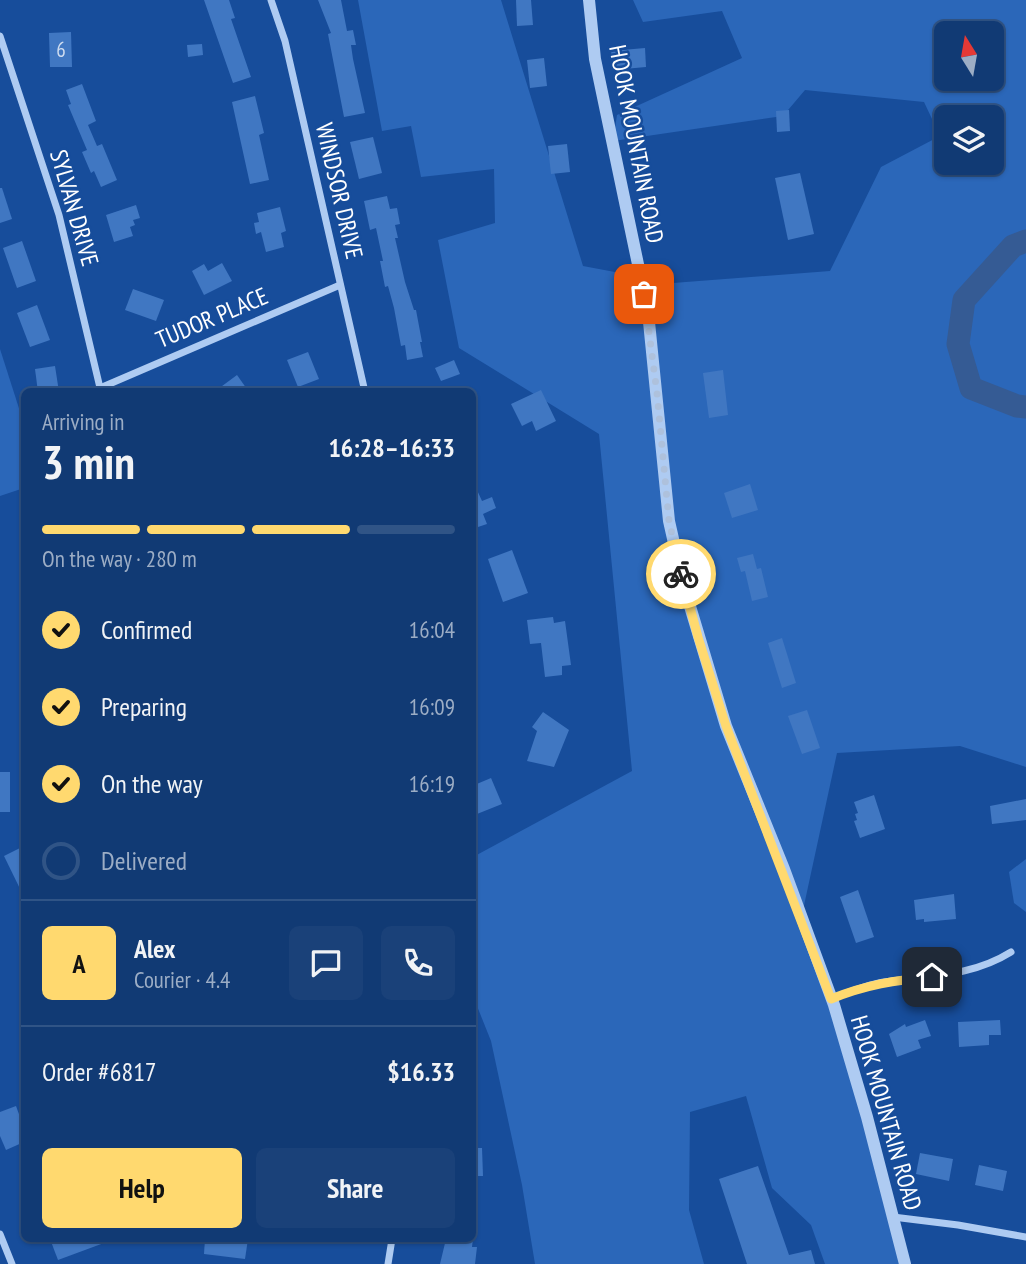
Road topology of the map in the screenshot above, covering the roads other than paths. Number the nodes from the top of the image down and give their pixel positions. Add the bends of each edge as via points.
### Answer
1 (271, 0) edge
2 (590, 0) edge
3 (0, 36) edge
4 (340, 285) junction
5 (101, 388) edge
6 (106, 388) edge
7 (364, 388) edge
8 (1011, 952) dead end
9 (831, 999) junction
10 (894, 1217) junction
11 (0, 1234) edge
12 (1026, 1237) edge
13 (392, 1242) edge
14 (3, 1248) edge
15 (12, 1264) edge
16 (388, 1264) edge
17 (905, 1264) edge

1 - 4 street, WINDSOR DRIVE via 285,41
2 - 9 street, HOOK MOUNTAIN ROAD via 595,59 648,312 669,521 683,583 726,726
3 - 5 street, SYLVAN DRIVE via 59,215
4 - 6 street, TUDOR PLACE
4 - 7 street, WINDSOR DRIVE
8 - 9 street via 981,968 882,982
9 - 10 street, HOOK MOUNTAIN ROAD
10 - 12 street
10 - 17 street, HOOK MOUNTAIN ROAD
11 - 14 street
13 - 16 street
14 - 15 street

